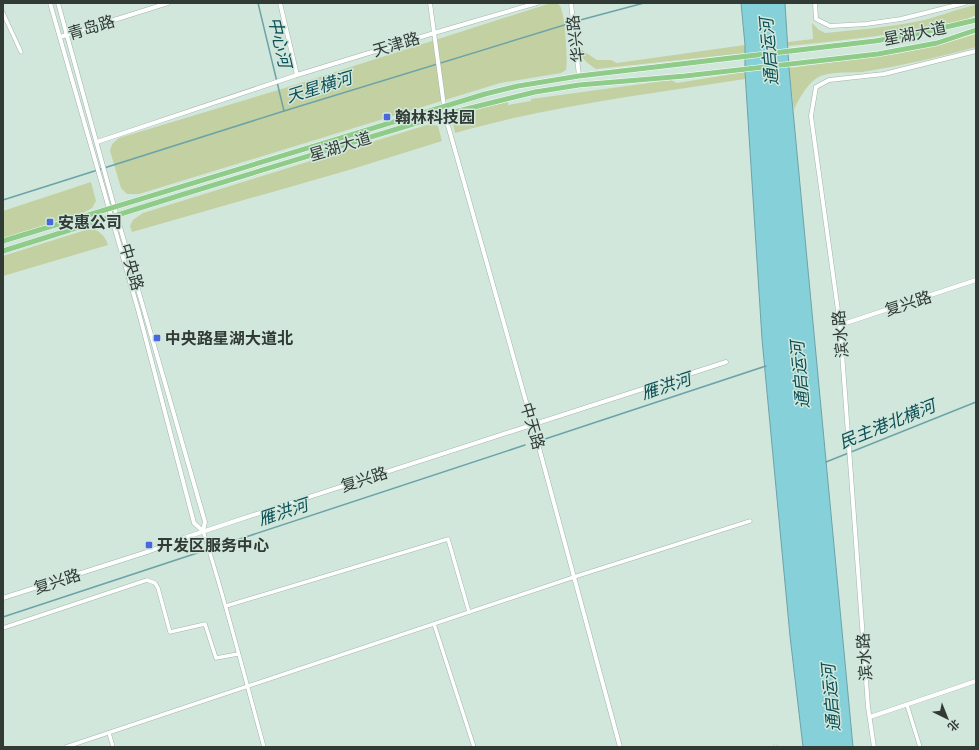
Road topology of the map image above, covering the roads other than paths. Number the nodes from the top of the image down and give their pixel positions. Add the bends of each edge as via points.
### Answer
1 (50, 3) edge
2 (58, 3) edge
3 (168, 3) edge
4 (280, 3) edge
5 (430, 3) edge
6 (537, 3) edge
7 (571, 3) edge
8 (815, 3) edge
9 (965, 3) edge
10 (3, 13) edge
11 (976, 20) edge
12 (976, 30) edge
13 (434, 33) junction
14 (67, 34) junction
15 (60, 37) junction
16 (976, 50) edge
17 (22, 52) dead end
18 (297, 75) junction
19 (579, 76) junction
20 (444, 106) junction
21 (446, 114) junction
22 (97, 142) junction
23 (111, 207) junction
24 (114, 217) junction
25 (3, 241) edge
26 (3, 251) edge
27 (976, 280) edge
28 (840, 325) junction
29 (726, 362) dead end
30 (532, 424) junction
31 (750, 520) dead end
32 (203, 531) junction
33 (574, 577) junction
34 (3, 598) edge
35 (226, 606) junction
36 (469, 612) junction
37 (434, 624) junction
38 (3, 628) edge
39 (238, 654) junction
40 (976, 681) edge
41 (247, 686) junction
42 (907, 705) junction
43 (870, 717) junction
44 (108, 733) junction
45 (66, 747) edge
46 (113, 747) edge
47 (264, 747) edge
48 (474, 747) edge
49 (620, 747) edge
50 (874, 747) edge
51 (920, 747) edge

1 - 15 street, 中央路
2 - 14 street, 中央路
3 - 14 street, 青岛路
4 - 18 street
5 - 13 street, 中天路
6 - 13 street, 天津路
7 - 19 street, 华兴路
8 - 9 street via 816,19 830,26 902,19
10 - 17 street
11 - 19 main road, 星湖大道 via 912,35
12 - 21 main road, 星湖大道 via 910,49 685,76 579,85 535,92
13 - 18 street, 天津路
13 - 20 street, 中天路
14 - 15 street, 青岛路
14 - 22 street, 中央路
15 - 23 street, 中央路
16 - 28 street, 滨水路 via 884,74 828,80 816,87 812,116
18 - 22 street, 天津路
19 - 20 main road, 星湖大道 via 518,86
20 - 21 street, 中天路
20 - 23 main road, 星湖大道
21 - 24 main road, 星湖大道
21 - 30 street, 中天路
22 - 23 street, 中央路 via 107,178
23 - 24 street, 中央路
23 - 25 main road, 星湖大道
24 - 26 main road, 星湖大道
24 - 32 street, 中央路 via 205,522
24 - 32 street via 194,523
27 - 28 street, 复兴路
28 - 43 street, 滨水路
29 - 30 street, 复兴路
30 - 32 street, 复兴路
30 - 33 street, 中天路
31 - 33 street
32 - 34 street, 复兴路 via 150,551
32 - 35 street
33 - 36 street
33 - 49 street, 中天路
35 - 36 street via 448,539
35 - 39 street
36 - 37 street
37 - 41 street
37 - 48 street
38 - 39 street via 147,580 155,583 158,588 170,632 205,624 216,658
39 - 41 street
40 - 42 street
41 - 44 street
41 - 47 street
42 - 43 street
42 - 51 street
43 - 50 street, 滨水路
44 - 45 street
44 - 46 street

